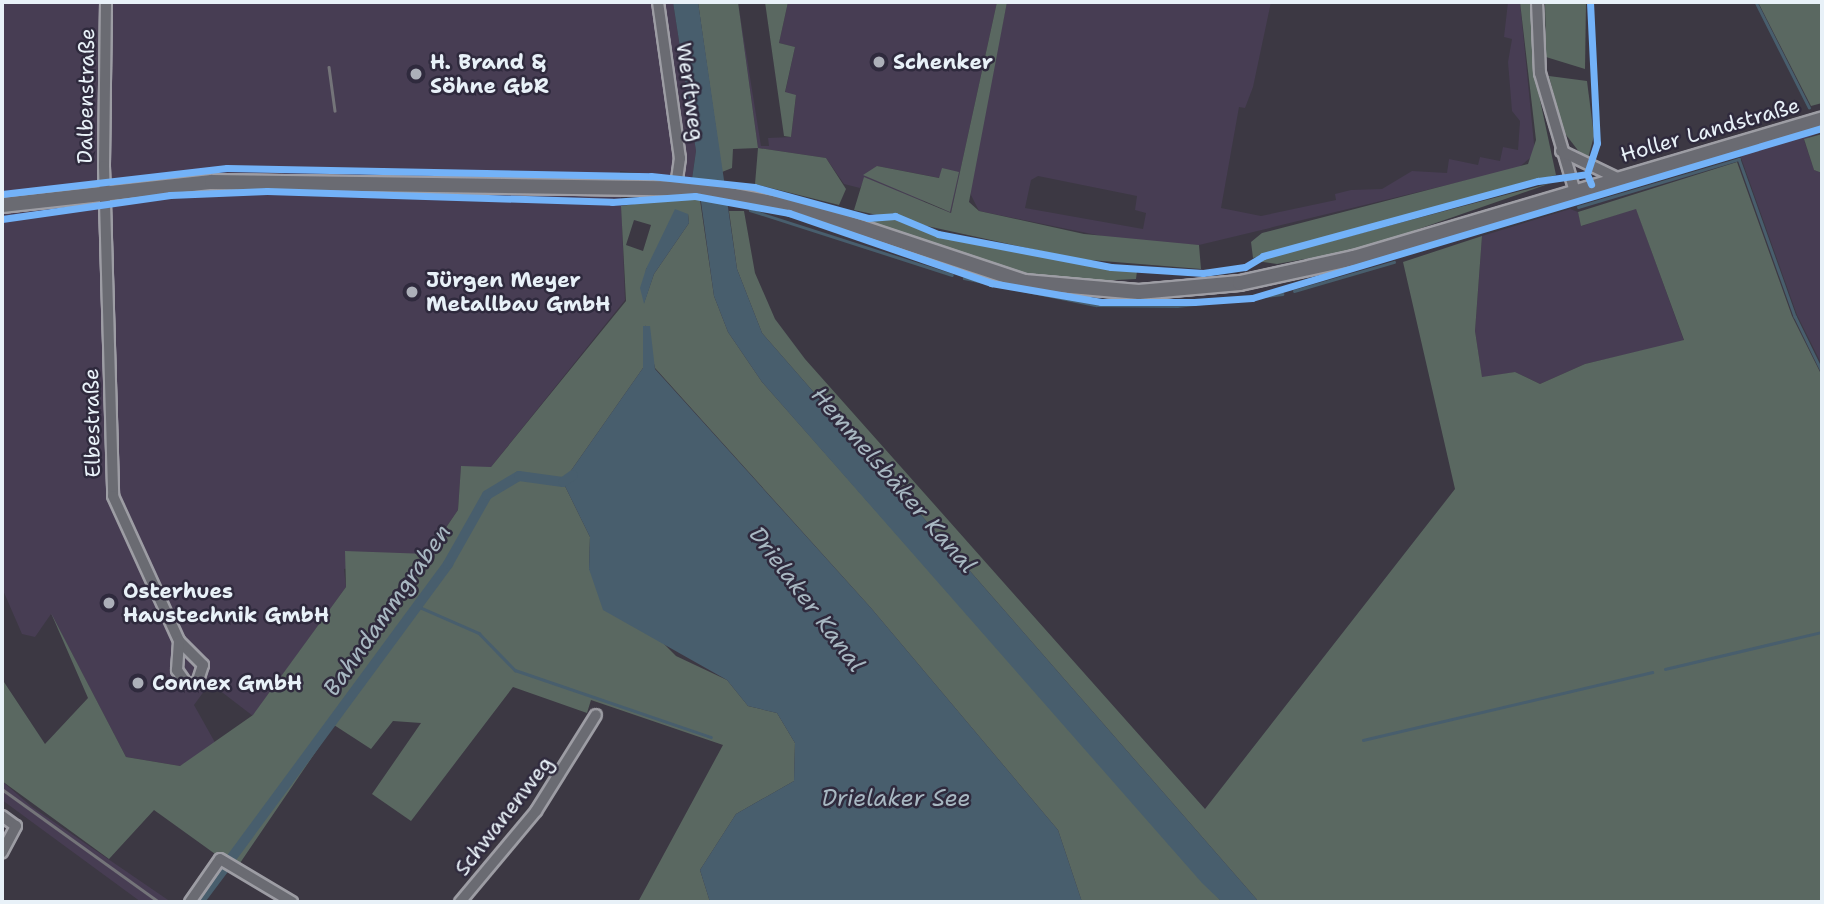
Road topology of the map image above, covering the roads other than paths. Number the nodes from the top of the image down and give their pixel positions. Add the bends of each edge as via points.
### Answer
1 (106, 2) edge
2 (658, 2) edge
3 (1537, 2) edge
4 (1822, 119) edge
5 (1561, 151) junction
6 (1619, 179) junction
7 (676, 188) junction
8 (106, 191) junction
9 (1575, 192) junction
10 (2, 205) edge
11 (178, 641) dead end
12 (596, 715) dead end
13 (2, 816) edge
14 (2, 852) edge
15 (190, 902) edge
16 (292, 902) edge
17 (460, 902) edge

1 - 8 street, Dalbenstraße
2 - 7 street, Werftweg via 680,158
3 - 5 street via 1540,73
4 - 6 main road, Holler Landstraße
5 - 6 street
5 - 9 street
6 - 9 main road, Holler Landstraße
7 - 8 main road, Holler Landstraße via 246,182
7 - 9 main road, Holler Landstraße via 727,192 805,209 996,275 1077,290 1139,292 1275,277
8 - 10 main road, Holler Landstraße
8 - 11 street, Elbestraße via 113,496
12 - 17 street, Schwanenweg via 536,811
13 - 14 street via 16,825
15 - 16 street via 220,859

